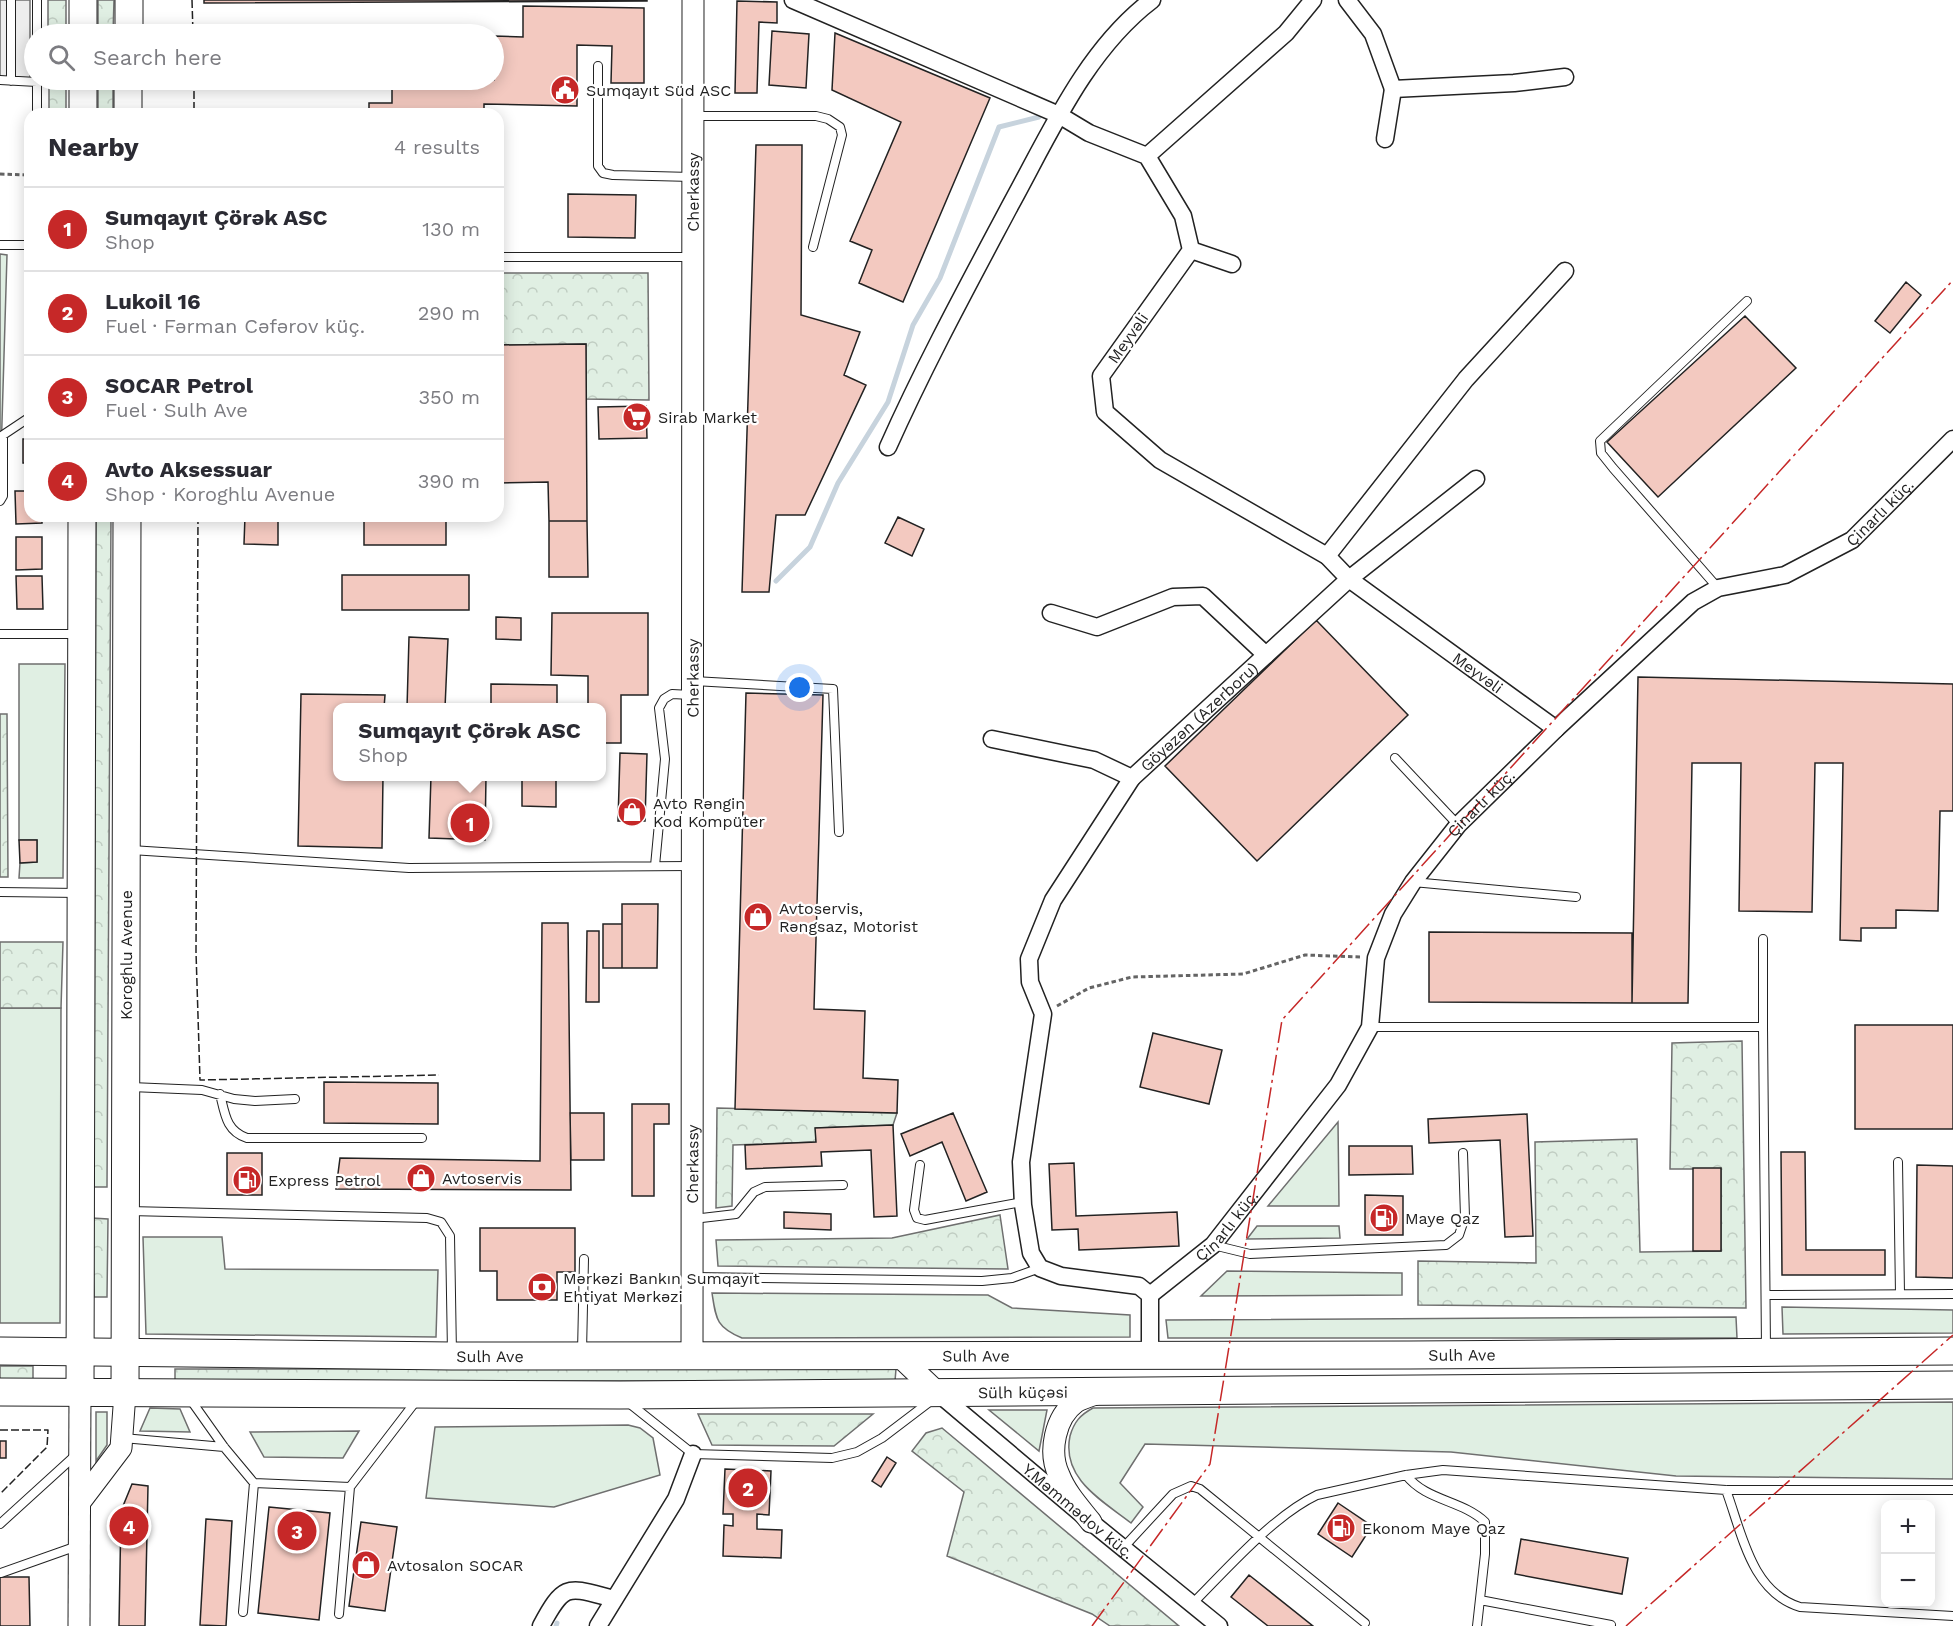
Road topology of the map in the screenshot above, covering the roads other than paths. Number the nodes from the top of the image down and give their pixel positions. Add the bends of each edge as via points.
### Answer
1 (11, 0) edge
2 (37, 0) edge
3 (83, 0) edge
4 (129, 0) edge
5 (693, 0) edge
6 (793, 0) edge
7 (1152, 0) edge
8 (1313, 0) edge
9 (1347, 0) edge
10 (37, 24) edge
11 (83, 24) edge
12 (129, 24) edge
13 (598, 66) dead end
14 (1565, 77) dead end
15 (0, 80) edge
16 (11, 81) junction
17 (24, 81) edge
18 (1393, 89) junction
19 (37, 90) edge
20 (83, 90) edge
21 (128, 90) edge
22 (37, 108) edge
23 (83, 108) edge
24 (128, 108) edge
25 (1059, 115) junction
26 (693, 116) junction
27 (1385, 139) dead end
28 (1147, 156) junction
29 (692, 177) junction
30 (0, 245) edge
31 (24, 245) edge
32 (813, 247) dead end
33 (1191, 250) junction
34 (504, 257) edge
35 (692, 257) junction
36 (1232, 264) dead end
37 (1565, 271) dead end
38 (1747, 301) dead end
39 (24, 421) edge
40 (1953, 439) edge
41 (888, 447) dead end
42 (1476, 479) dead end
43 (0, 501) edge
44 (81, 522) edge
45 (127, 522) edge
46 (1327, 556) junction
47 (1349, 579) junction
48 (1718, 588) junction
49 (1051, 613) dead end
50 (0, 634) edge
51 (81, 634) junction
52 (1266, 655) junction
53 (694, 688) junction
54 (1556, 729) junction
55 (992, 739) dead end
56 (1395, 758) dead end
57 (1132, 778) junction
58 (1458, 825) junction
59 (839, 832) dead end
60 (125, 850) junction
61 (655, 866) junction
62 (694, 866) junction
63 (1413, 882) junction
64 (0, 892) edge
65 (79, 893) junction
66 (1576, 897) dead end
67 (1763, 939) dead end
68 (1370, 1027) junction
69 (1763, 1027) junction
70 (124, 1087) junction
71 (220, 1094) junction
72 (295, 1099) dead end
73 (422, 1138) dead end
74 (1463, 1153) dead end
75 (1898, 1162) dead end
76 (920, 1164) dead end
77 (843, 1185) dead end
78 (1023, 1202) junction
79 (79, 1210) junction
80 (124, 1211) junction
81 (693, 1219) junction
82 (1213, 1245) junction
83 (584, 1259) dead end
84 (1040, 1268) junction
85 (693, 1277) junction
86 (1900, 1294) junction
87 (1953, 1294) edge
88 (1150, 1295) junction
89 (1766, 1295) junction
90 (0, 1351) edge
91 (79, 1351) junction
92 (125, 1351) junction
93 (1953, 1351) edge
94 (1766, 1353) junction
95 (1150, 1354) junction
96 (452, 1356) junction
97 (582, 1356) junction
98 (692, 1356) junction
99 (899, 1356) junction
100 (1953, 1385) edge
101 (1105, 1390) junction
102 (0, 1392) edge
103 (80, 1392) junction
104 (125, 1393) junction
105 (186, 1393) junction
106 (939, 1394) junction
107 (420, 1395) junction
108 (620, 1395) junction
109 (123, 1438) junction
110 (224, 1447) junction
111 (80, 1450) junction
112 (693, 1454) junction
113 (1406, 1475) junction
114 (254, 1483) junction
115 (350, 1487) junction
116 (1726, 1490) junction
117 (1953, 1490) edge
118 (80, 1502) junction
119 (1091, 1522) junction
120 (0, 1524) edge
121 (1260, 1537) junction
122 (80, 1545) junction
123 (1124, 1548) junction
124 (0, 1573) edge
125 (614, 1599) junction
126 (1480, 1600) junction
127 (1192, 1604) junction
128 (243, 1612) dead end
129 (339, 1614) dead end
130 (1953, 1616) edge
131 (1365, 1623) dead end
132 (1611, 1625) edge
133 (79, 1626) edge
134 (541, 1626) edge
135 (598, 1626) edge
136 (1219, 1626) edge
137 (1477, 1626) edge

1 - 16 lane
2 - 10 lane
3 - 11 main road
4 - 12 main road
5 - 26 street, Cherkassy
6 - 25 street
7 - 25 street via 1126,20
8 - 28 street via 1286,33
9 - 18 street via 1373,34
13 - 29 lane via 598,166 603,172
14 - 18 street
15 - 16 lane
16 - 17 lane
18 - 27 street
19 - 22 lane
20 - 23 main road
21 - 24 main road
25 - 28 street via 1089,133
25 - 41 street via 927,360
26 - 29 street, Cherkassy
26 - 32 lane via 816,116 840,127 842,135
28 - 33 street via 1183,216
29 - 35 street, Cherkassy
30 - 31 lane
33 - 36 street
33 - 46 street, Meyvəli via 1101,376 1106,412 1160,460
34 - 35 lane
35 - 53 street, Cherkassy
37 - 46 street via 1466,380
38 - 48 lane via 1600,441 1602,453 1613,468
39 - 43 lane via 3,435
40 - 48 street, Çinarlı küç. via 1852,540 1785,574
42 - 47 street, Göyəzən (Azerboru)
44 - 51 main road
45 - 60 main road, Koroghlu Avenue
46 - 47 street, Meyvəli
47 - 52 street, Göyəzən (Azerboru)
47 - 54 street, Meyvəli
48 - 54 street, Çinarlı küç. via 1693,602
49 - 52 street, Göyəzən (Azerboru) via 1097,627 1173,597 1203,596
50 - 51 lane
51 - 65 main road
52 - 57 street, Göyəzən (Azerboru)
53 - 59 lane via 833,688
53 - 61 lane via 672,694 659,708 665,759
53 - 62 street, Cherkassy
54 - 58 street, Çinarlı küç.
55 - 57 street, Göyəzən (Azerboru) via 1094,760
56 - 58 lane
57 - 78 street via 1053,900 1029,959 1030,982 1042,1014 1021,1162
58 - 63 street, Çinarlı küç.
60 - 61 lane via 409,868
60 - 70 main road, Koroghlu Avenue
61 - 62 lane
62 - 81 street, Cherkassy
63 - 66 lane
63 - 68 street, Çinarlı küç. via 1393,914 1376,958
64 - 65 lane
65 - 79 main road
67 - 69 lane
68 - 69 lane
68 - 82 street, Çinarlı küç. via 1338,1084
69 - 89 lane
70 - 71 lane
70 - 80 main road, Koroghlu Avenue
71 - 72 lane via 255,1101
71 - 73 lane via 229,1126 235,1134 247,1138
74 - 82 lane via 1465,1216 1459,1235 1446,1245 1250,1254
75 - 86 lane
76 - 78 lane via 914,1210 917,1218 925,1220
77 - 81 lane via 765,1187 754,1192 736,1214
78 - 84 street via 1031,1253
79 - 80 main road
79 - 91 main road
80 - 92 main road, Koroghlu Avenue
80 - 96 lane via 427,1218 441,1222 450,1236
81 - 85 street, Cherkassy
82 - 88 street, Çinarlı küç.
83 - 97 lane
84 - 85 lane via 1012,1278 982,1281
84 - 88 street via 1061,1276 1139,1286
85 - 98 street, Cherkassy
86 - 87 lane
86 - 89 lane
88 - 95 street
89 - 94 lane
90 - 91 main road, Sulh Ave
91 - 92 main road, Sulh Ave
91 - 103 main road
92 - 96 main road, Sulh Ave
92 - 104 main road, Koroghlu Avenue
93 - 94 main road, Sulh Ave
94 - 95 main road, Sulh Ave
95 - 99 main road, Sulh Ave
96 - 97 main road, Sulh Ave
97 - 98 main road, Sulh Ave
98 - 99 main road, Sulh Ave
99 - 106 street
100 - 101 main road, Sulh Ave
101 - 106 main road, Sülh küçəsi
101 - 119 street via 1077,1401 1063,1417 1055,1437 1057,1473
102 - 103 main road
103 - 104 main road
103 - 111 street
104 - 105 main road
104 - 109 street
105 - 107 main road
105 - 110 lane
106 - 108 main road
106 - 112 lane via 882,1438 857,1452 832,1458
106 - 119 street, Y.Məmmədov küç.
107 - 108 main road
107 - 115 lane
108 - 112 lane
109 - 110 lane
109 - 118 street via 116,1458
110 - 114 lane
111 - 118 street
111 - 120 lane
112 - 125 street via 676,1498
113 - 116 lane via 1443,1470
113 - 121 lane via 1317,1495
113 - 126 lane via 1428,1494 1478,1515 1485,1522
114 - 115 lane
114 - 128 lane
115 - 129 lane
116 - 117 lane
116 - 130 lane via 1760,1579 1790,1604
118 - 122 street
119 - 123 street, Y.Məmmədov küç.
121 - 123 lane via 1191,1486 1173,1494
121 - 127 lane
121 - 131 lane
122 - 124 lane
122 - 133 street
123 - 127 street, Y.Məmmədov küç.
125 - 134 street via 575,1589 564,1592 554,1601
125 - 135 street
126 - 132 lane
126 - 137 lane
127 - 136 street, Y.Məmmədov küç.

